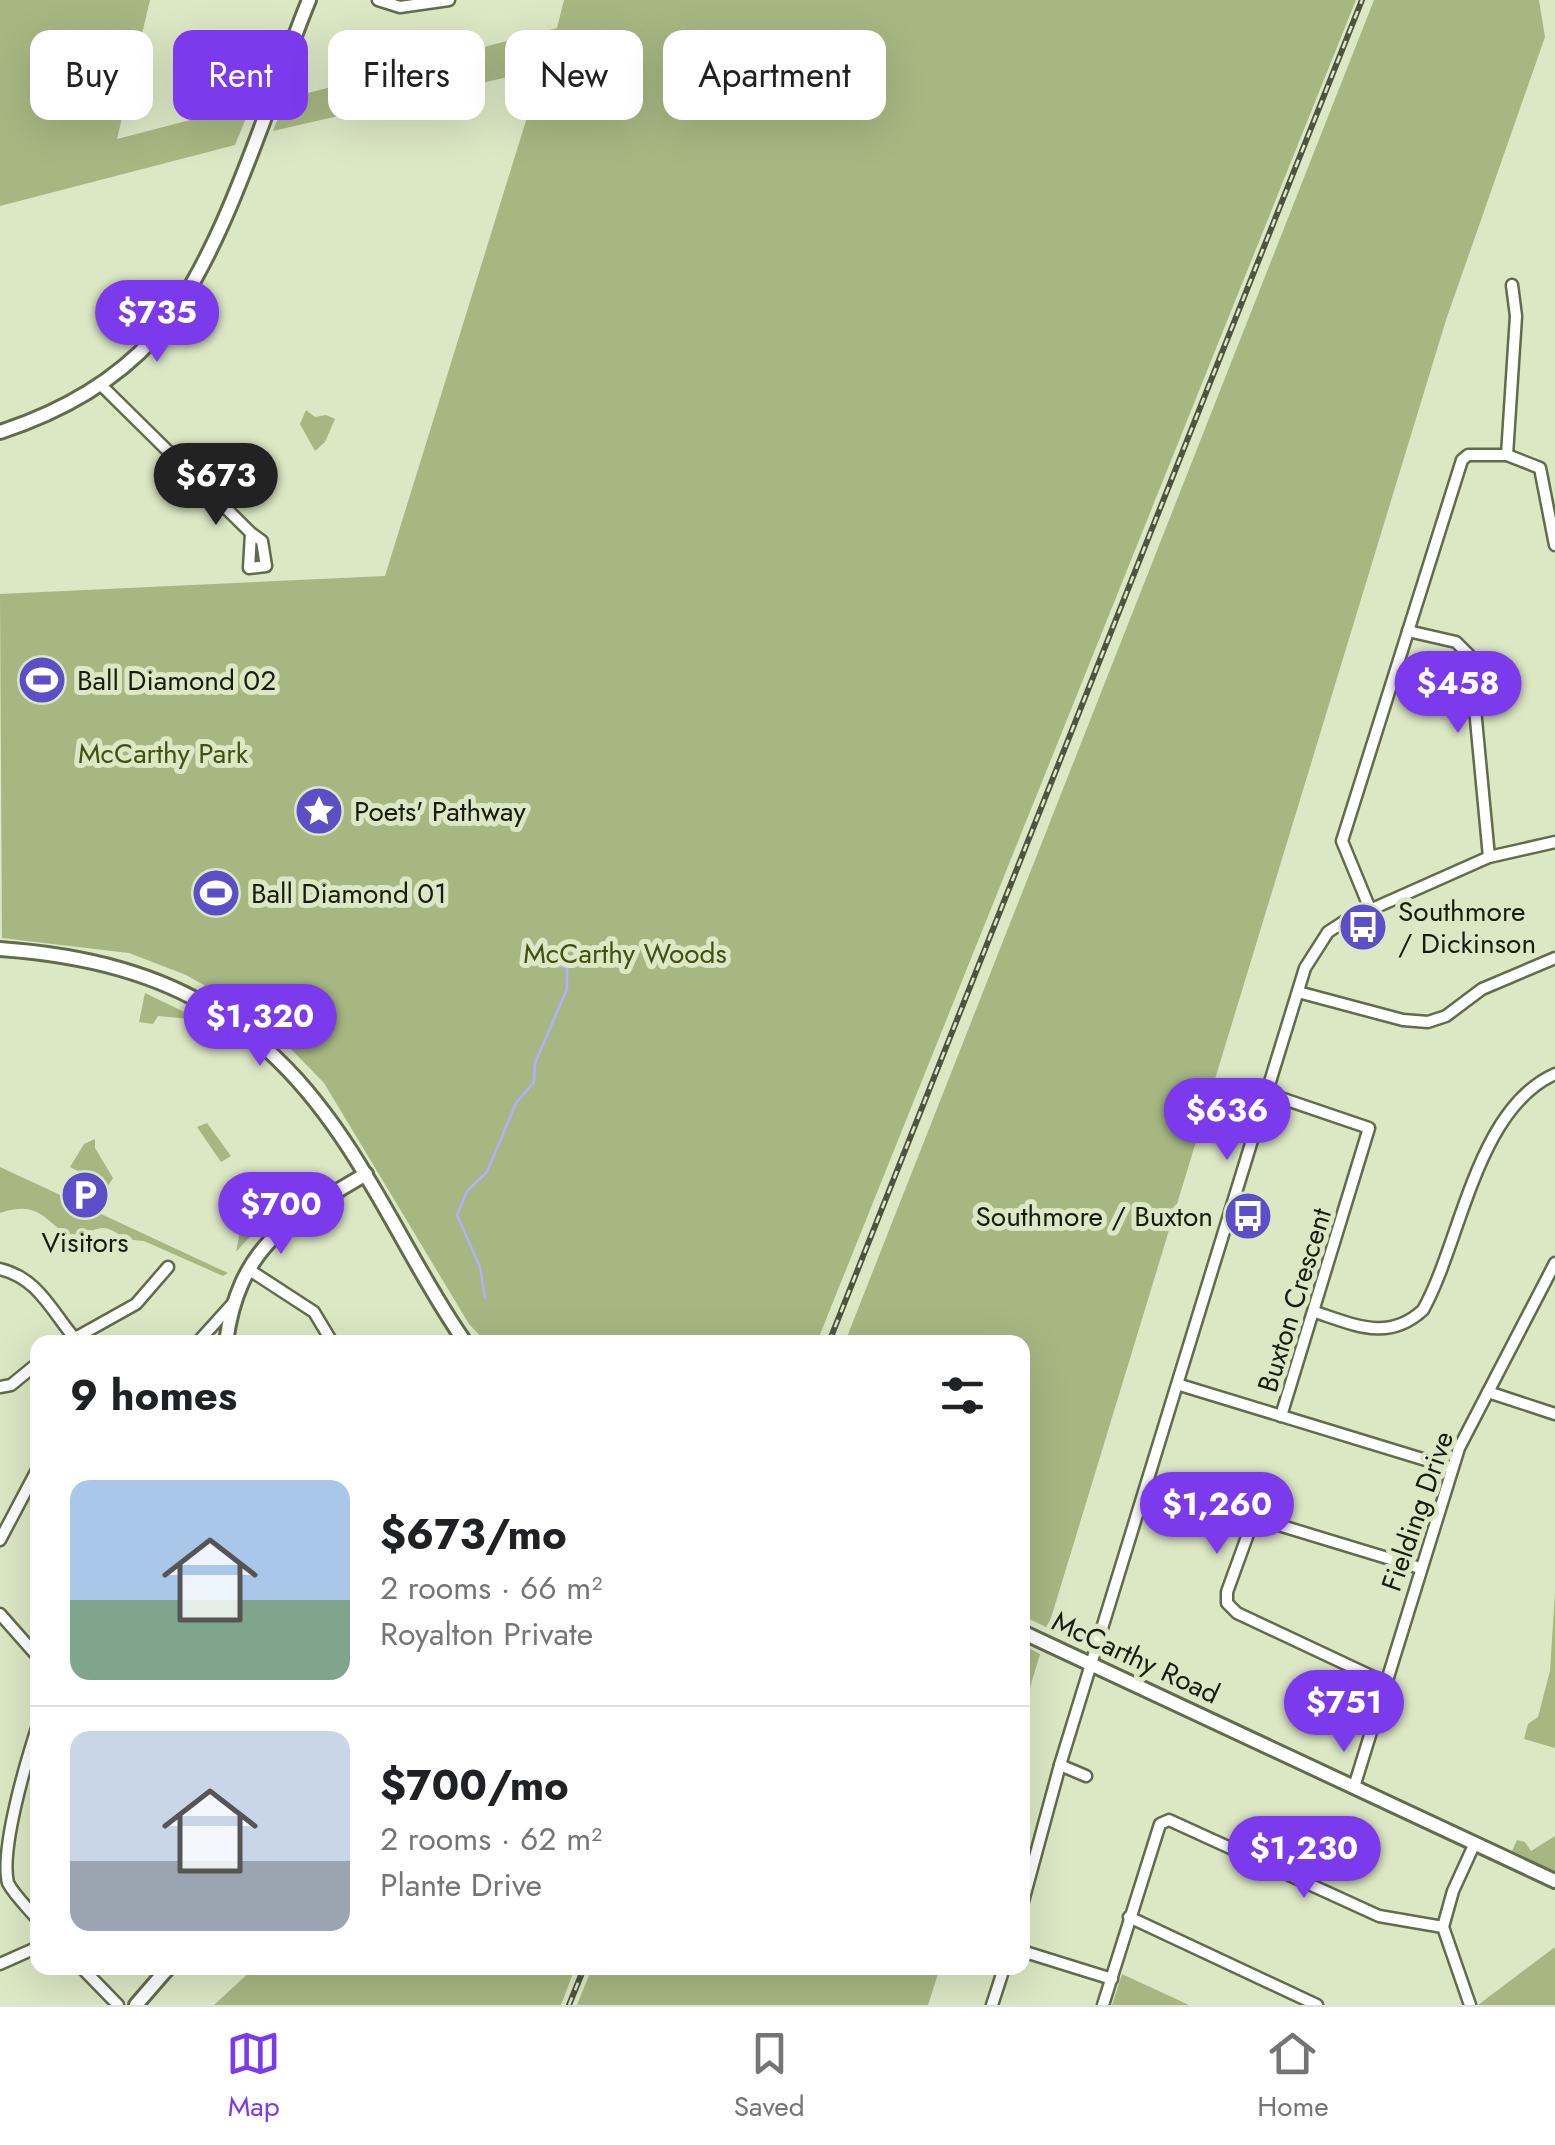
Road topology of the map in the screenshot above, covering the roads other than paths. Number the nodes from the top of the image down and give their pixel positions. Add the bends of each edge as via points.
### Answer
1 (309, 0) edge
2 (378, 0) edge
3 (449, 0) edge
4 (297, 30) edge
5 (261, 120) edge
6 (1512, 285) dead end
7 (100, 384) junction
8 (0, 432) edge
9 (1507, 455) junction
10 (251, 533) dead end
11 (1555, 545) edge
12 (1408, 630) junction
13 (1555, 842) edge
14 (1489, 857) junction
15 (1370, 909) junction
16 (0, 949) edge
17 (1555, 958) edge
18 (1298, 992) junction
19 (1555, 1074) edge
20 (1268, 1094) junction
21 (366, 1174) junction
22 (1555, 1263) edge
23 (168, 1266) dead end
24 (0, 1269) edge
25 (248, 1269) junction
26 (234, 1301) junction
27 (1315, 1312) junction
28 (70, 1335) edge
29 (85, 1335) edge
30 (204, 1335) edge
31 (227, 1335) edge
32 (328, 1335) edge
33 (461, 1335) edge
34 (30, 1370) edge
35 (1180, 1386) junction
36 (0, 1387) edge
37 (1488, 1392) junction
38 (1555, 1414) edge
39 (1281, 1416) junction
40 (1452, 1468) junction
41 (30, 1483) edge
42 (0, 1540) edge
43 (1420, 1568) junction
44 (0, 1614) edge
45 (1030, 1636) edge
46 (30, 1648) edge
47 (1093, 1664) junction
48 (1386, 1683) junction
49 (30, 1752) edge
50 (1060, 1766) junction
51 (1086, 1776) dead end
52 (1354, 1787) junction
53 (1474, 1845) junction
54 (1030, 1877) edge
55 (1555, 1881) edge
56 (30, 1910) edge
57 (1129, 1918) junction
58 (1443, 1928) junction
59 (30, 1951) edge
60 (1030, 1953) edge
61 (0, 1964) edge
62 (89, 1975) edge
63 (162, 1975) edge
64 (1002, 1975) edge
65 (1112, 1978) junction
66 (118, 2005) edge
67 (136, 2005) edge
68 (992, 2005) edge
69 (1103, 2005) edge
70 (1317, 2005) edge
71 (1470, 2005) edge

1 - 4 street
2 - 3 street via 400,7
5 - 7 street via 178,308
6 - 9 street
7 - 8 street via 46,416
7 - 10 street
9 - 11 street via 1530,461 1545,477
9 - 12 street via 1462,460
12 - 14 street via 1456,642 1470,656
12 - 15 street via 1342,841
13 - 14 street
14 - 15 street
15 - 18 street via 1328,932
16 - 21 street via 64,955 144,974 217,1010 304,1085
17 - 18 street via 1482,989 1428,1022
18 - 20 street
19 - 27 street via 1538,1082 1488,1143 1423,1310 1389,1330
20 - 27 street, Buxton Crescent via 1369,1128
20 - 35 street
21 - 25 street via 285,1222
21 - 33 street
22 - 37 street, Fielding Drive
23 - 29 street via 136,1304
24 - 28 street via 19,1275 49,1301
25 - 26 street
25 - 32 street via 314,1312
26 - 30 street
26 - 31 street
27 - 39 street, Buxton Crescent
34 - 36 street
35 - 39 street
35 - 47 street
37 - 38 street
37 - 40 street, Fielding Drive
39 - 40 street
40 - 43 street, Fielding Drive
41 - 42 street
43 - 48 street, Fielding Drive
43 - 48 street via 1272,1523 1252,1523 1228,1592 1236,1614
44 - 46 street
45 - 47 street, McCarthy Road
47 - 50 street
47 - 52 street, McCarthy Road
48 - 52 street, Fielding Drive
49 - 56 street via 2,1865
50 - 51 street
50 - 54 street
52 - 53 street, McCarthy Road
53 - 55 street, McCarthy Road
53 - 58 street
57 - 58 street via 1160,1824 1169,1820 1378,1916
57 - 65 street
57 - 70 street
58 - 71 street
59 - 61 street
60 - 65 street
62 - 66 street
63 - 67 street
64 - 68 street
65 - 69 street

